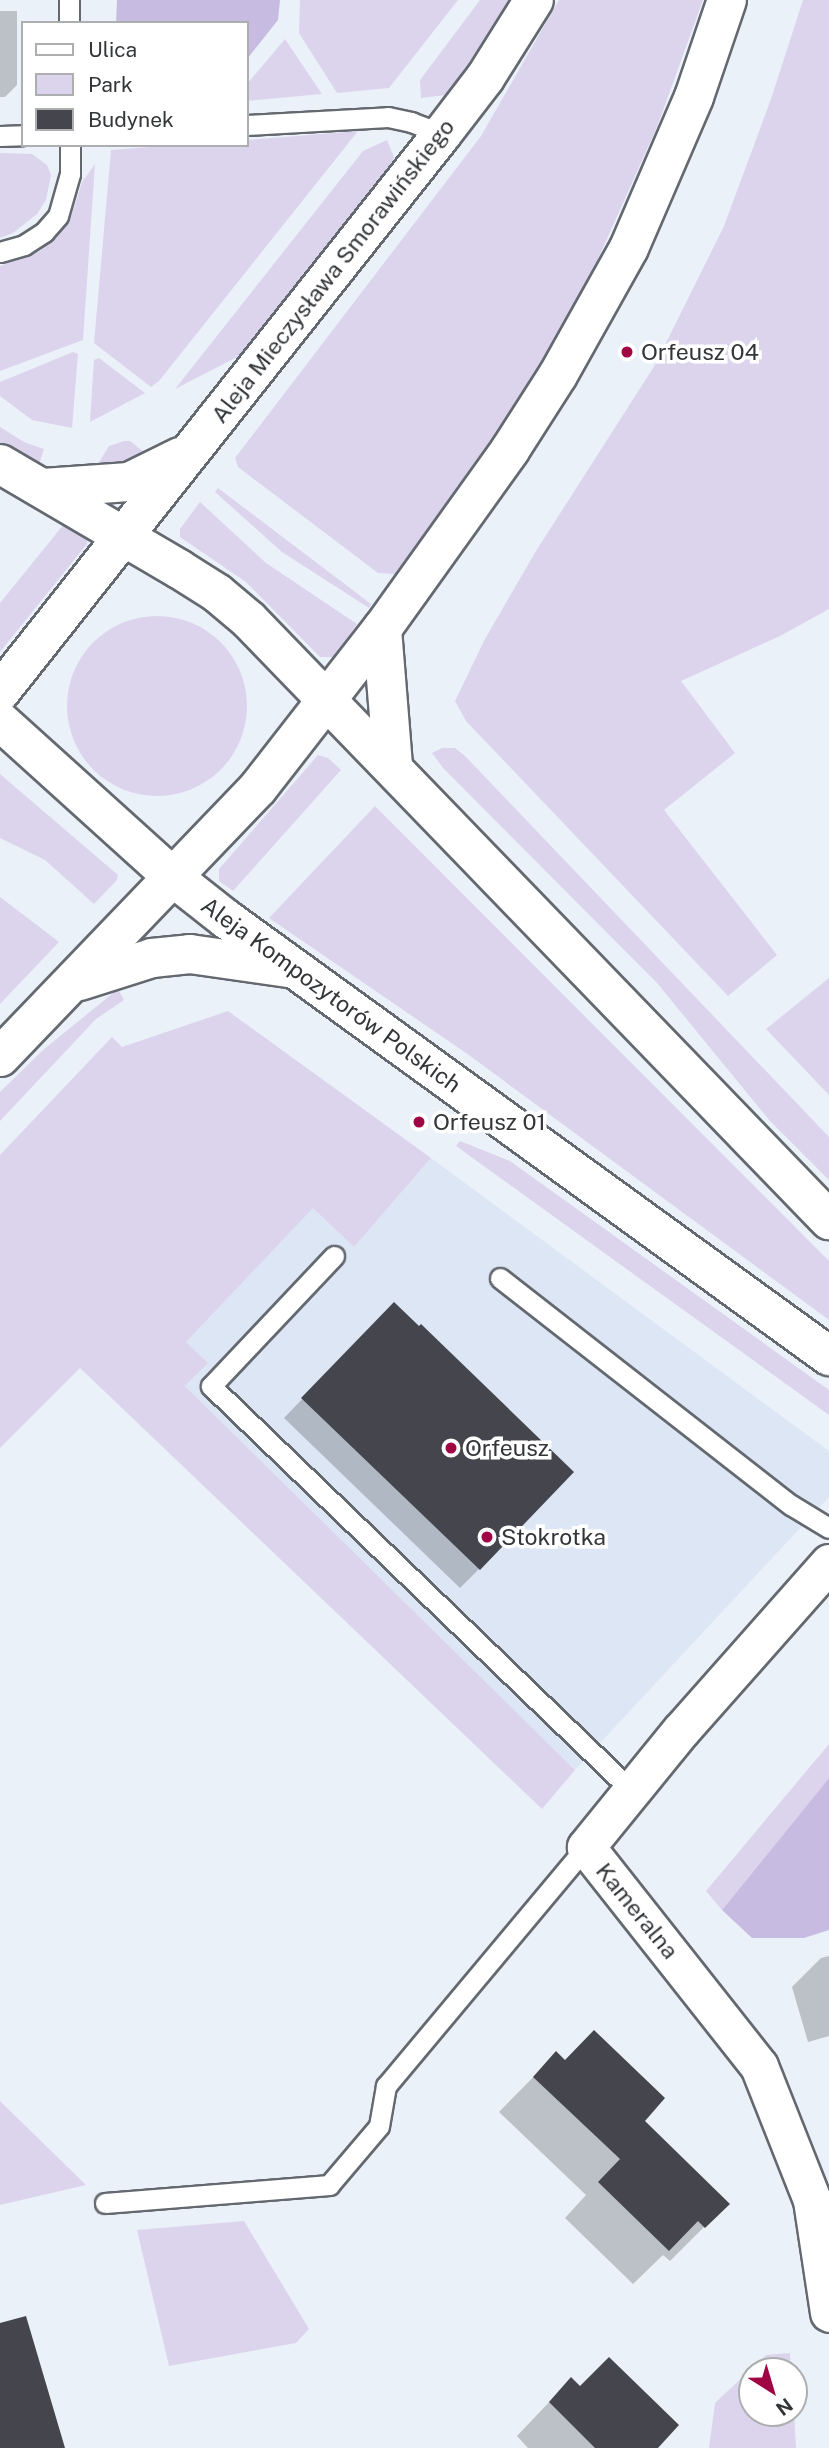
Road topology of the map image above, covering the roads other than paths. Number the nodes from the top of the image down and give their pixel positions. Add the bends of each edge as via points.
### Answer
1 (69, 0) edge
2 (534, 0) edge
3 (727, 0) edge
4 (69, 21) edge
5 (248, 125) edge
6 (442, 134) junction
7 (0, 135) edge
8 (21, 135) edge
9 (70, 147) edge
10 (0, 252) edge
11 (193, 448) junction
12 (0, 464) edge
13 (43, 488) junction
14 (123, 535) junction
15 (382, 629) junction
16 (0, 692) edge
17 (327, 698) junction
18 (0, 721) edge
19 (393, 766) junction
20 (174, 878) junction
21 (293, 968) junction
22 (72, 984) junction
23 (0, 1057) edge
24 (829, 1220) edge
25 (334, 1256) dead end
26 (500, 1278) dead end
27 (829, 1356) edge
28 (829, 1528) edge
29 (829, 1563) edge
30 (631, 1790) junction
31 (586, 1847) junction
32 (105, 2203) dead end
33 (829, 2313) edge

1 - 4 lane
2 - 6 street, Aleja Mieczysława Smorawińskiego via 485,78
3 - 15 street via 663,175 598,306 510,450
5 - 6 lane via 388,117
6 - 11 street, Aleja Mieczysława Smorawińskiego
7 - 8 lane
9 - 10 lane via 70,174 58,215 24,245
11 - 13 street via 129,482
11 - 14 street, Aleja Mieczysława Smorawińskiego
12 - 13 street
13 - 14 street
14 - 16 street, Aleja Mieczysława Smorawińskiego
14 - 17 street via 217,593
15 - 17 street
15 - 19 street
17 - 19 street
17 - 20 street via 258,788
18 - 20 street, Aleja Kompozytorów Polskich
19 - 24 street
20 - 21 street, Aleja Kompozytorów Polskich
20 - 22 street
21 - 22 street via 190,954 152,958
21 - 27 street, Aleja Kompozytorów Polskich
22 - 23 street
25 - 30 lane via 211,1386
26 - 28 lane via 790,1505
29 - 30 street, Kameralna
30 - 31 street, Kameralna
31 - 32 lane via 386,2086 379,2126 329,2185
31 - 33 street, Kameralna via 759,2066 812,2200

